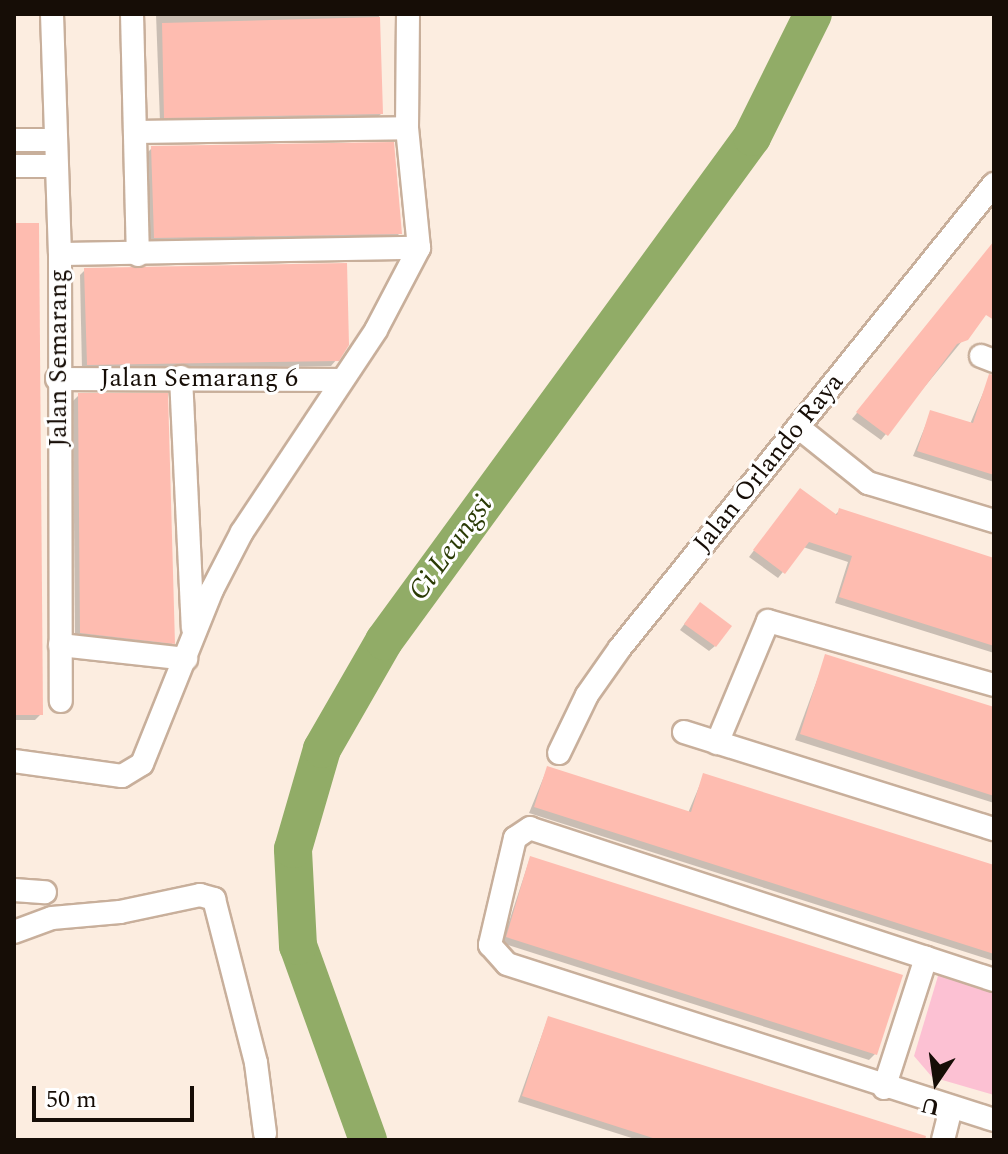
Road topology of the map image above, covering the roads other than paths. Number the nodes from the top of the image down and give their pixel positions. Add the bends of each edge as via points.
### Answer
1 (52, 14) edge
2 (132, 14) edge
3 (408, 14) edge
4 (407, 128) junction
5 (135, 132) junction
6 (14, 140) edge
7 (54, 140) junction
8 (14, 166) edge
9 (54, 166) junction
10 (994, 184) edge
11 (419, 248) junction
12 (60, 254) junction
13 (138, 255) junction
14 (181, 377) junction
15 (57, 379) junction
16 (340, 380) junction
17 (798, 427) junction
18 (994, 521) edge
19 (194, 637) junction
20 (60, 645) junction
21 (186, 659) junction
22 (994, 685) edge
23 (61, 701) dead end
24 (684, 732) dead end
25 (717, 743) junction
26 (559, 753) dead end
27 (14, 761) edge
28 (994, 829) edge
29 (14, 890) edge
30 (45, 892) dead end
31 (14, 932) edge
32 (926, 958) junction
33 (994, 980) edge
34 (884, 1088) junction
35 (951, 1108) junction
36 (994, 1120) edge
37 (265, 1133) dead end
38 (943, 1140) edge

1 - 7 street, Jalan Semarang
2 - 5 street
3 - 4 street
4 - 5 street
4 - 11 street
5 - 13 street
6 - 7 street
7 - 9 street, Jalan Semarang
8 - 9 street
9 - 12 street, Jalan Semarang
10 - 17 street, Jalan Orlando Raya
11 - 13 street
11 - 16 street via 376,330
12 - 13 street
12 - 15 street, Jalan Semarang
14 - 15 street, Jalan Semarang 6
14 - 16 street, Jalan Semarang 6
14 - 19 street
15 - 20 street, Jalan Semarang
16 - 19 street via 242,532
17 - 18 street via 868,483
17 - 26 street, Jalan Orlando Raya via 620,648 587,695
19 - 21 street
20 - 21 street
20 - 23 street, Jalan Semarang
21 - 27 street via 137,771 122,776
22 - 25 street via 768,621
24 - 25 street
25 - 28 street
29 - 30 street
31 - 37 street via 52,918 120,912 200,895 214,899 256,1063
32 - 33 street
32 - 34 street
32 - 34 street via 530,828 515,838 490,945 500,959
34 - 35 street
35 - 36 street
35 - 38 street

